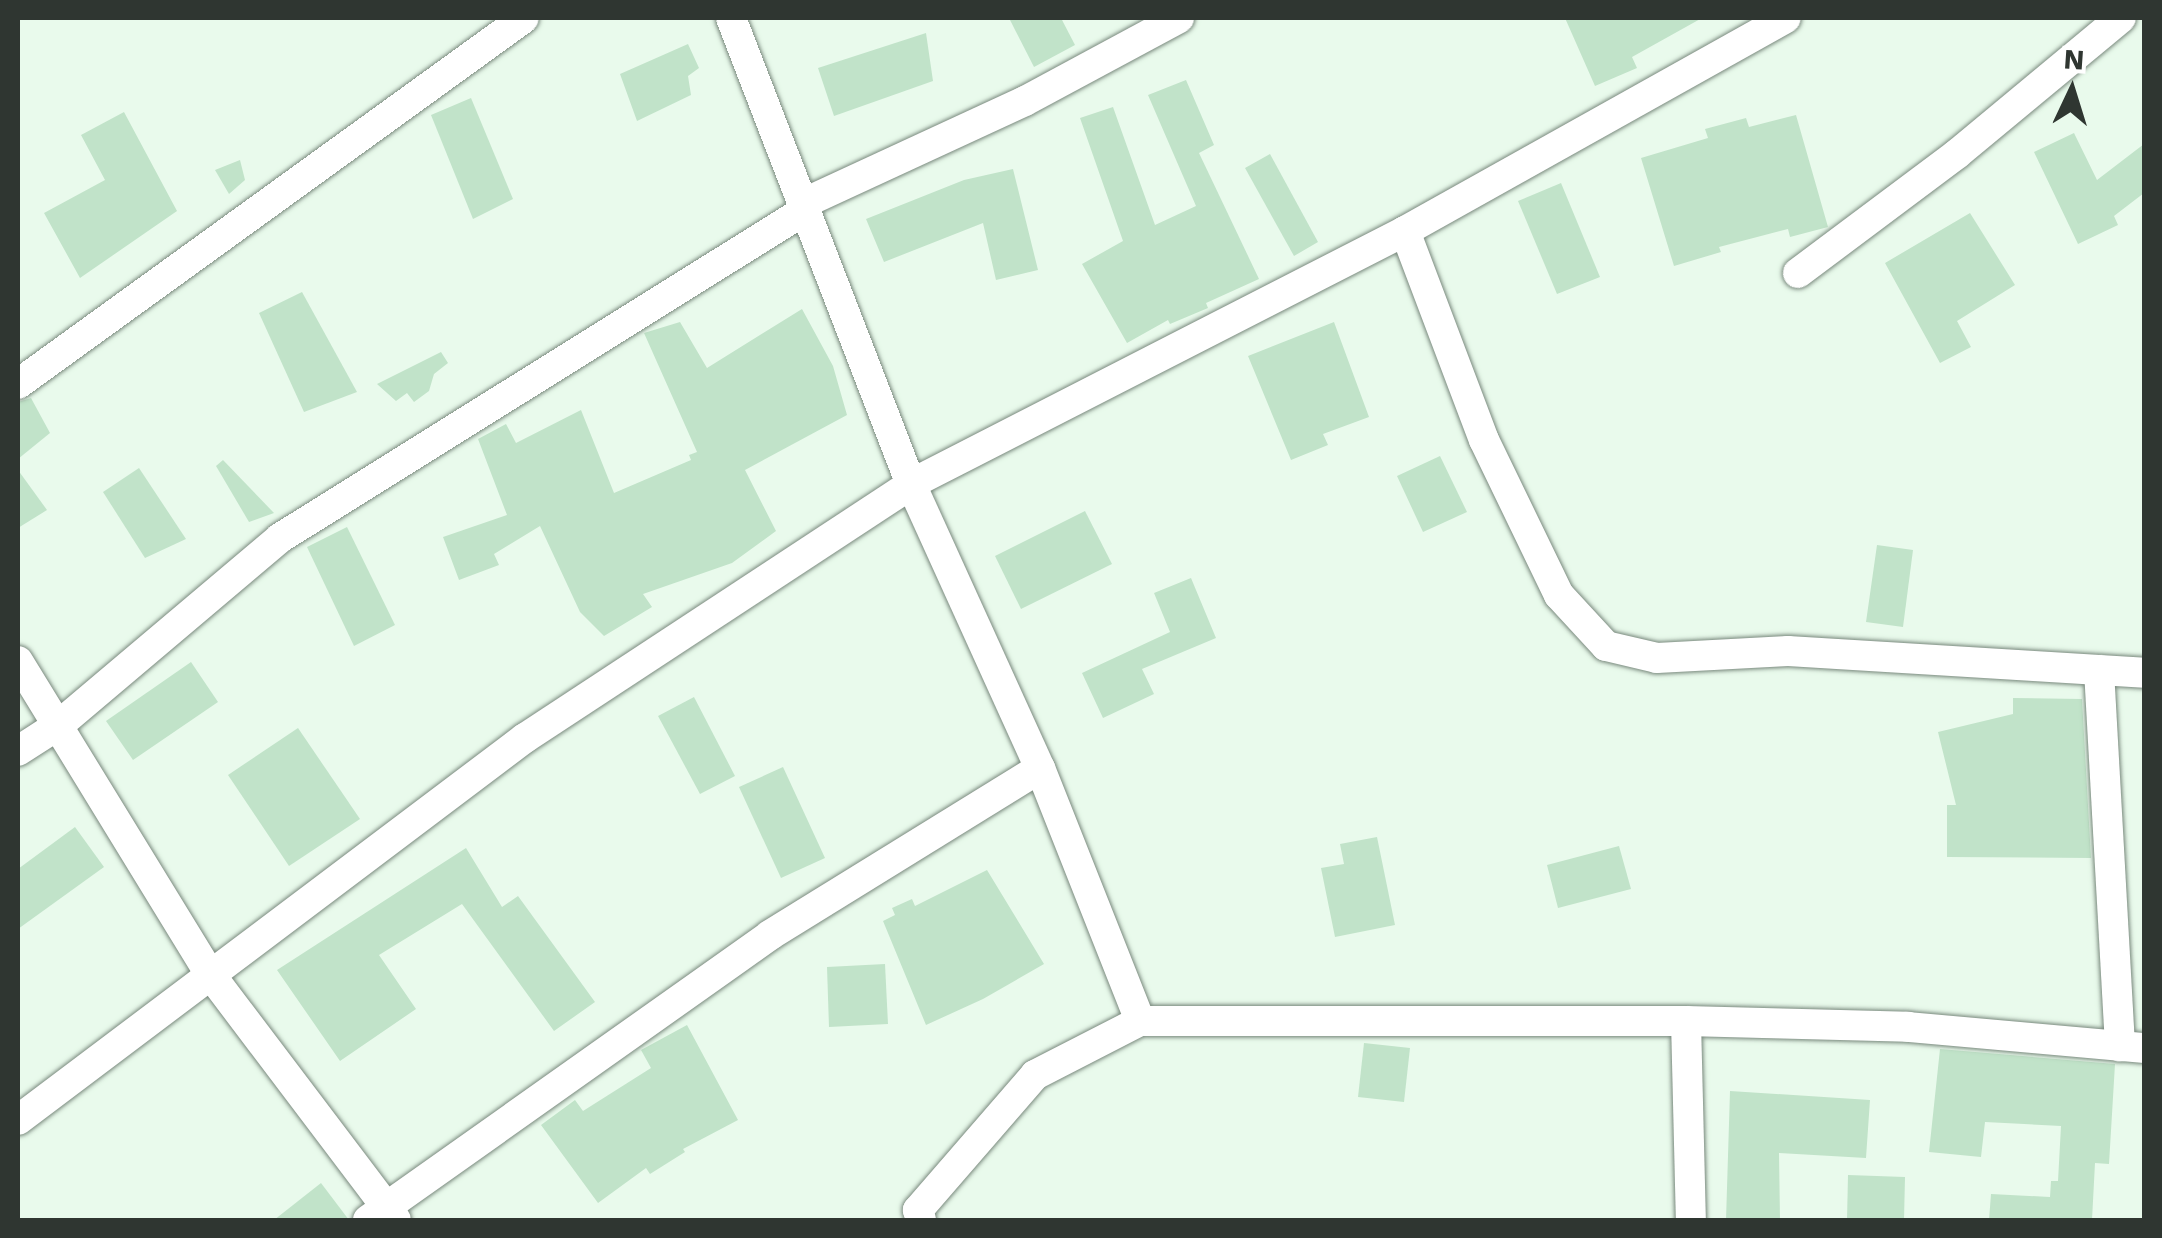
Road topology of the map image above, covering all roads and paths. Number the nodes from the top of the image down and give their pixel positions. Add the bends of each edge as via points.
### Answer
1 (524, 18) edge
2 (732, 18) edge
3 (1179, 18) edge
4 (1786, 18) edge
5 (2121, 18) edge
6 (806, 206) junction
7 (1405, 231) junction
8 (1798, 272) dead end
9 (18, 384) edge
10 (911, 484) junction
11 (18, 660) edge
12 (2099, 670) junction
13 (2144, 674) edge
14 (60, 724) junction
15 (18, 751) edge
16 (1040, 768) junction
17 (210, 974) junction
18 (1686, 1021) junction
19 (1140, 1022) junction
20 (2132, 1046) edge
21 (18, 1120) edge
22 (384, 1216) edge
23 (921, 1220) edge
24 (1691, 1220) edge

1 - 9 street
2 - 6 street
3 - 6 street
4 - 7 street
5 - 8 street via 1957,154
6 - 10 street
6 - 14 street via 280,538
7 - 10 street
7 - 12 street via 1484,440 1560,595 1606,646 1657,658 1788,651
10 - 16 street
10 - 17 street via 525,738
11 - 14 street
12 - 13 street
12 - 20 street
14 - 15 street
14 - 17 street
16 - 19 street
16 - 22 street via 770,936
17 - 21 street
17 - 22 street
18 - 19 street
18 - 20 street via 1908,1028
18 - 24 street
19 - 23 street via 1035,1074 918,1210

